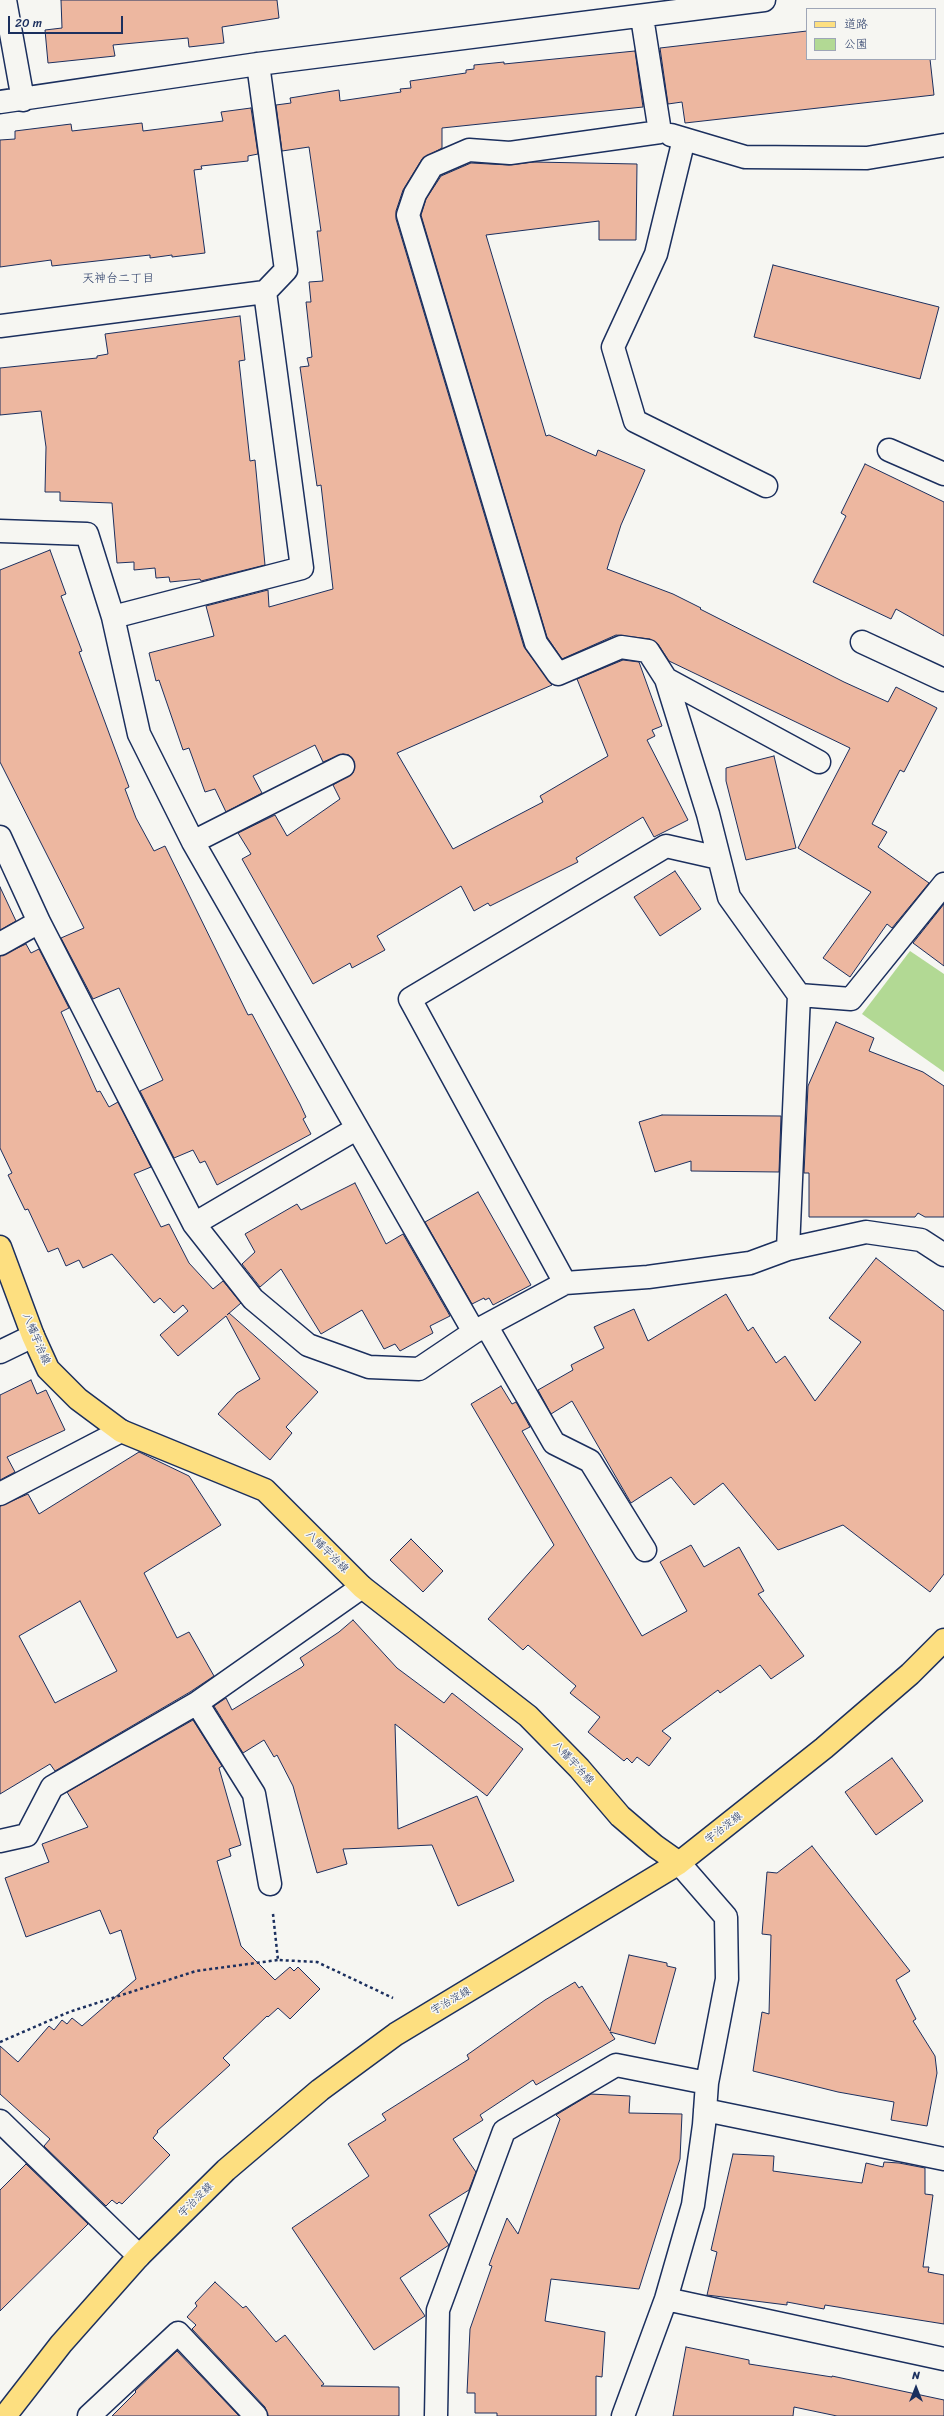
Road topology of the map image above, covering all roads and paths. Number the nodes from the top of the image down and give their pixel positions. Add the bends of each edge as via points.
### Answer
1 (5, 0) edge
2 (764, 0) edge
3 (642, 16) junction
4 (258, 64) junction
5 (23, 100) junction
6 (0, 102) edge
7 (660, 132) junction
8 (684, 139) junction
9 (944, 145) edge
10 (265, 292) junction
11 (0, 326) edge
12 (889, 450) dead end
13 (944, 474) edge
14 (766, 486) dead end
15 (0, 531) edge
16 (113, 618) junction
17 (862, 642) dead end
18 (666, 679) junction
19 (944, 680) edge
20 (819, 762) dead end
21 (343, 766) dead end
22 (0, 836) edge
23 (193, 842) junction
24 (719, 858) junction
25 (944, 884) edge
26 (39, 922) junction
27 (0, 944) edge
28 (800, 995) junction
29 (356, 1129) junction
30 (194, 1224) junction
31 (0, 1247) edge
32 (788, 1249) junction
33 (944, 1255) edge
34 (565, 1283) junction
35 (480, 1330) junction
36 (33, 1336) junction
37 (0, 1352) edge
38 (121, 1431) junction
39 (0, 1494) edge
40 (645, 1550) dead end
41 (362, 1587) junction
42 (944, 1640) edge
43 (197, 1703) junction
44 (0, 1841) edge
45 (679, 1863) junction
46 (270, 1884) joint
47 (278, 1960) junction
48 (427, 2015) junction
49 (0, 2042) edge
50 (707, 2083) junction
51 (705, 2110) junction
52 (0, 2121) edge
53 (944, 2159) edge
54 (139, 2256) junction
55 (666, 2299) junction
56 (944, 2359) edge
57 (5, 2416) edge
58 (90, 2416) edge
59 (256, 2416) edge
60 (436, 2416) edge
61 (623, 2416) edge

1 - 5 street
2 - 3 street
3 - 4 street
3 - 7 street
4 - 5 street
4 - 10 street via 286,270
5 - 6 street
7 - 8 street
7 - 18 street via 510,153 469,150 432,166 415,194 408,215 536,643 558,674 621,647 648,651
8 - 9 street via 745,157 867,158
8 - 14 street via 656,254 613,347 635,421
10 - 11 street
10 - 16 street via 302,568
12 - 13 street
15 - 16 street via 87,534
16 - 23 street via 139,734
17 - 19 street
18 - 20 street
18 - 24 street
21 - 23 street
22 - 26 street
23 - 29 street
24 - 28 street via 729,898
24 - 34 street via 666,846 410,999
25 - 28 street via 851,999
26 - 27 street
26 - 30 street
28 - 32 street
29 - 30 street
29 - 35 street
30 - 35 street via 253,1299 308,1345 368,1367 419,1369
31 - 36 main road, 八幡宇治線
32 - 33 street via 866,1232 921,1240
32 - 34 street via 743,1264 648,1277
34 - 35 street
35 - 40 street via 554,1443 590,1461
36 - 37 street
36 - 38 main road, 八幡宇治線 via 48,1369 78,1399
38 - 39 street
38 - 41 main road, 八幡宇治線 via 265,1490
41 - 43 street
41 - 45 main road, 八幡宇治線 via 528,1716 579,1768 620,1816
42 - 45 main road, 宇治淀線 via 910,1674 824,1748
43 - 44 street via 52,1787 27,1835
43 - 46 street via 254,1794
45 - 48 main road, 宇治淀線
45 - 50 street via 726,1916 727,1978
46 - 47 path
47 - 48 path via 317,1962
47 - 49 path via 196,1971 69,2012
48 - 54 main road, 宇治淀線 via 396,2034 320,2090 226,2170
50 - 51 street
50 - 60 street via 616,2065 504,2131 438,2310
51 - 53 street
51 - 55 street via 693,2206
52 - 54 street
54 - 57 main road, 宇治淀線 via 61,2344
55 - 56 street
55 - 61 street
58 - 59 street via 178,2333

